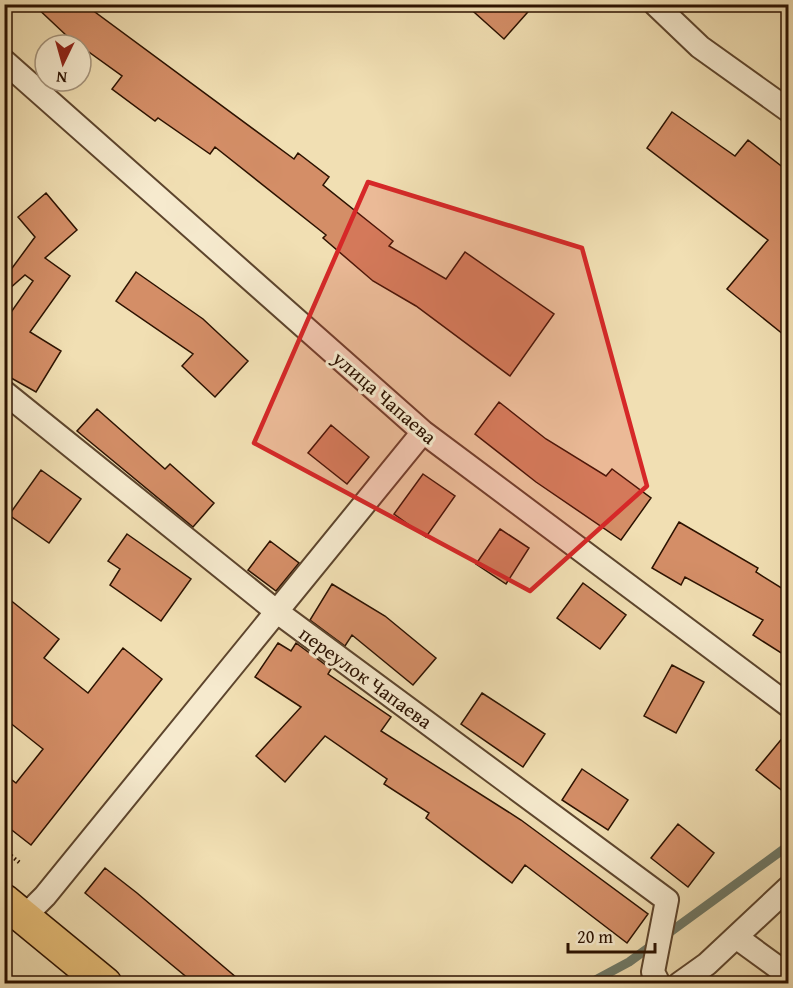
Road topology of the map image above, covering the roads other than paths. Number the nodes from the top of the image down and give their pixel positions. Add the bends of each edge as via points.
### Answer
1 (655, 4) edge
2 (4, 61) edge
3 (789, 110) edge
4 (4, 392) edge
5 (423, 432) junction
6 (276, 611) junction
7 (789, 705) edge
8 (789, 888) edge
9 (14, 909) edge
10 (736, 937) junction
11 (789, 975) edge
12 (105, 984) edge
13 (659, 984) edge
14 (679, 984) edge

1 - 3 street via 700,47
2 - 5 street, улица Чапаева
4 - 6 street, переулок Чапаева
5 - 6 street
5 - 7 street, улица Чапаева
6 - 9 street via 45,896
6 - 13 street, переулок Чапаева via 668,900 653,972
8 - 10 street
9 - 12 main road
10 - 11 street
10 - 14 street

